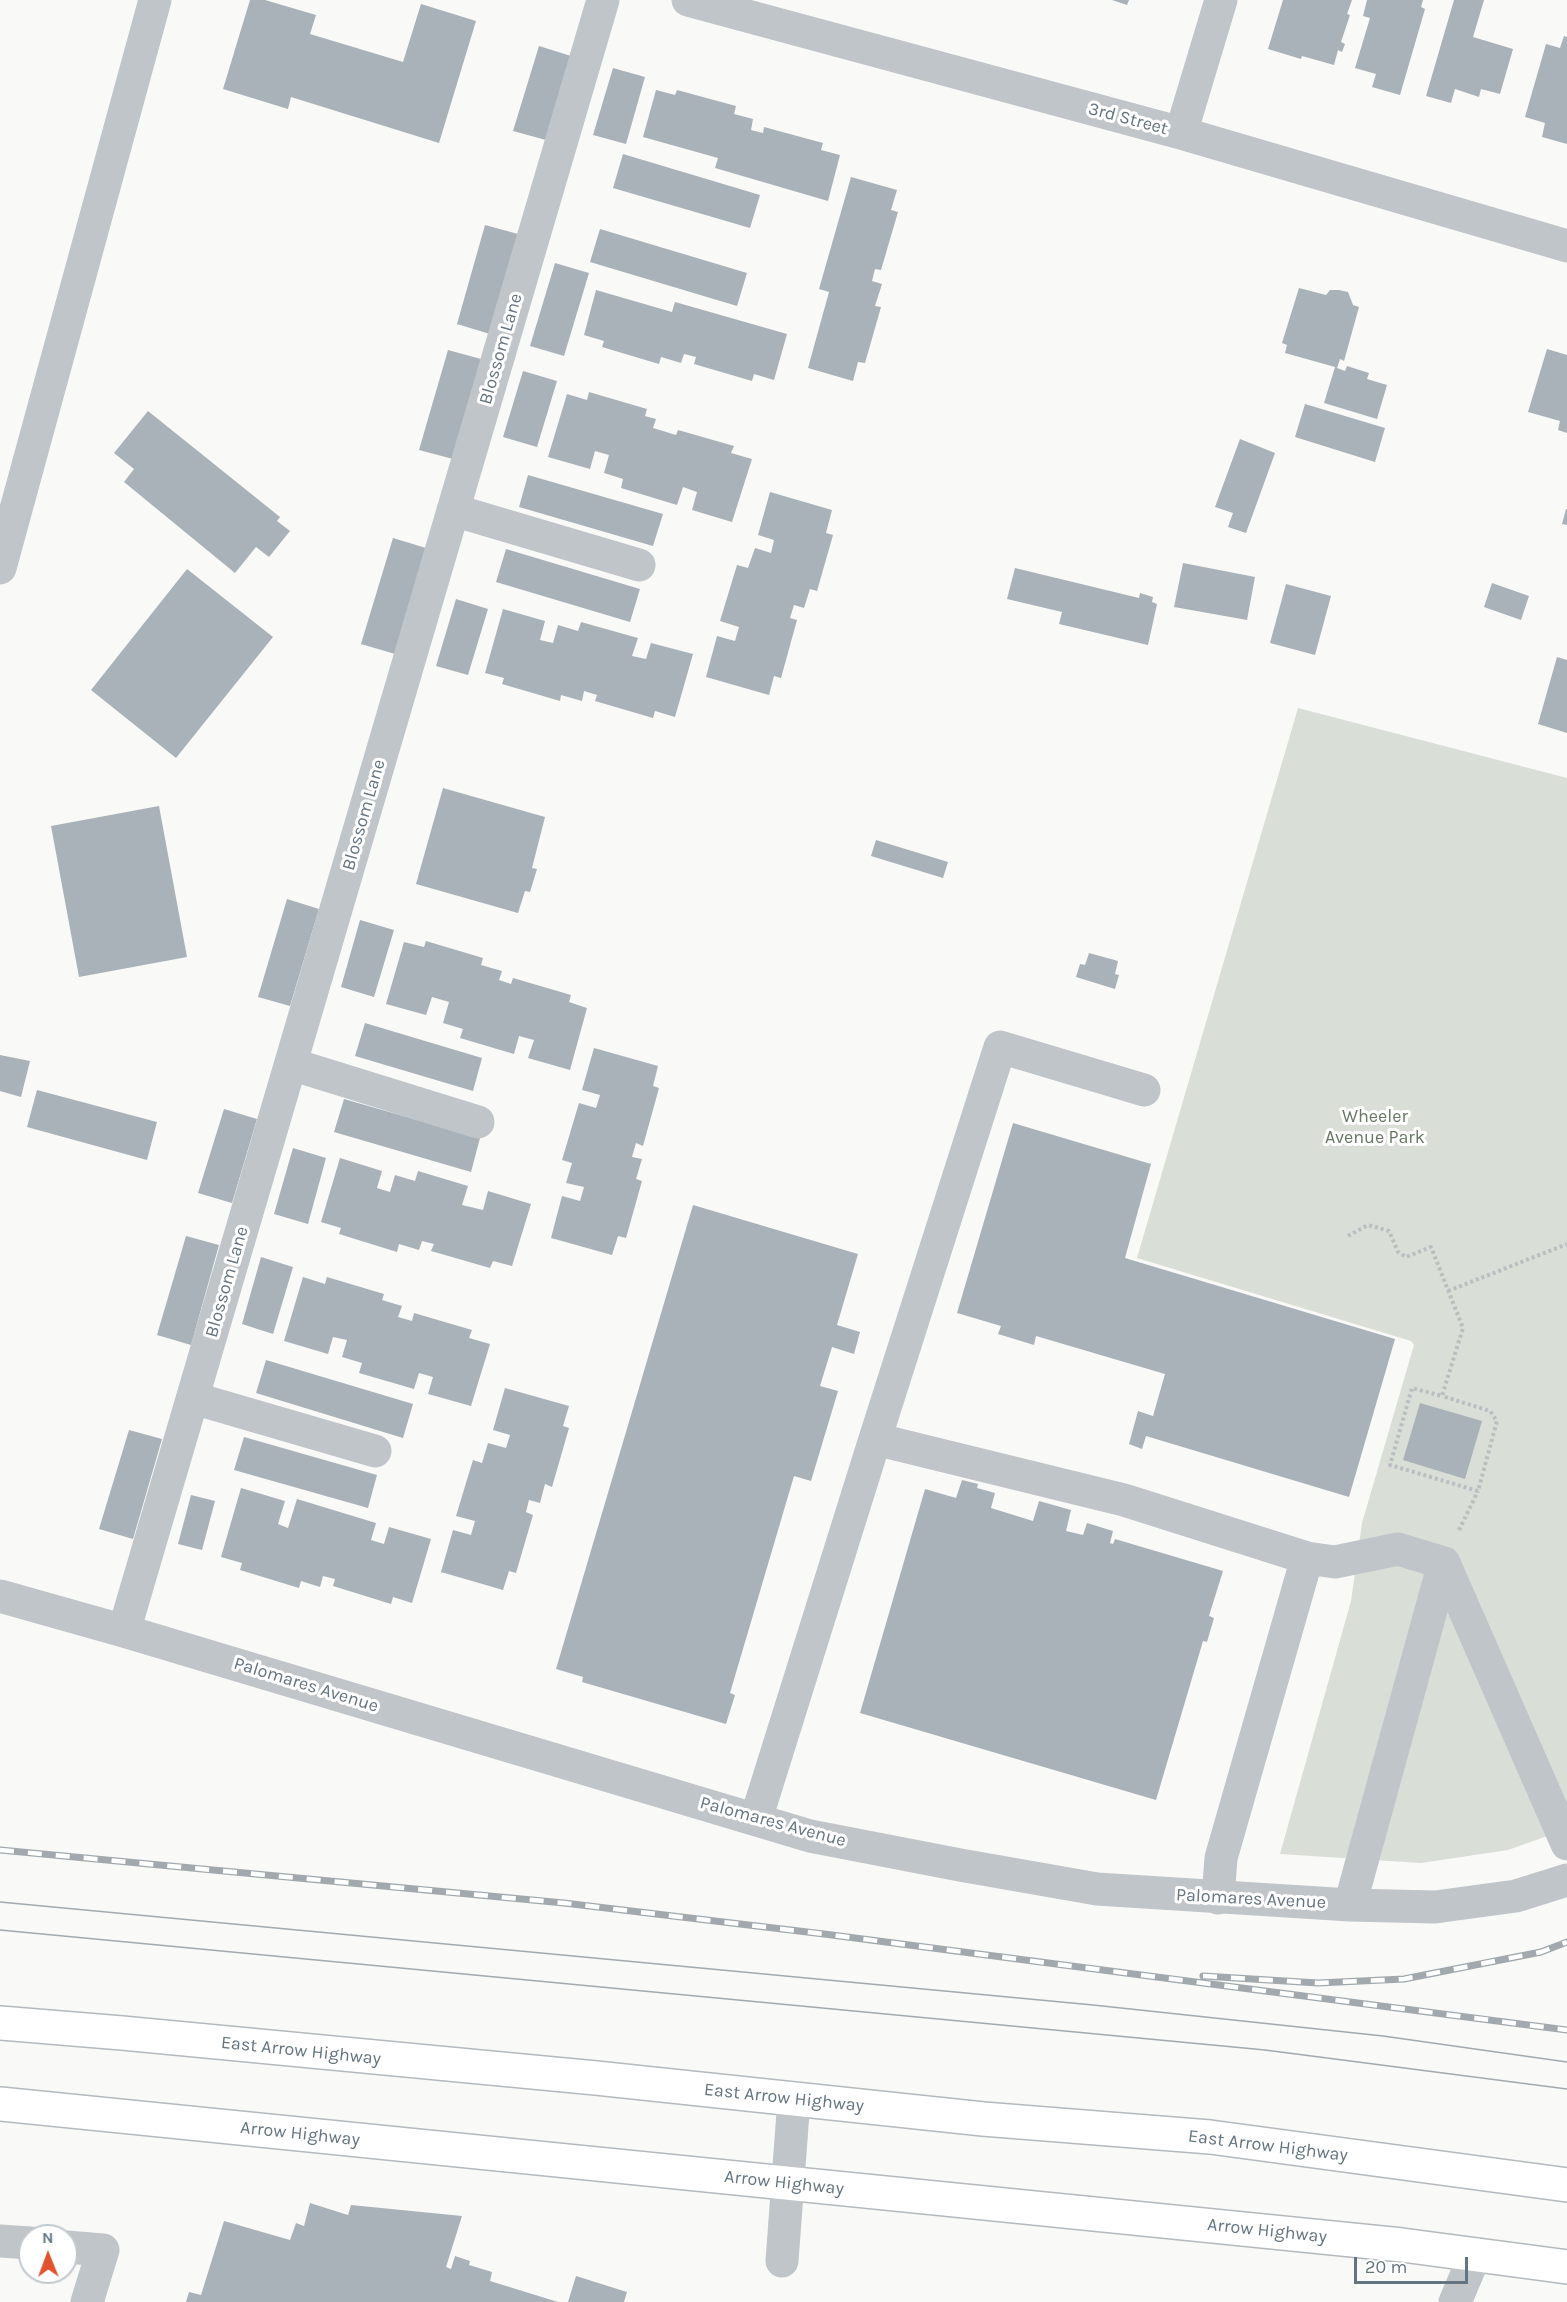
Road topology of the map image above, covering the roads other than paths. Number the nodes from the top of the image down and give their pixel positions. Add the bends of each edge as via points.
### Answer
1 (155, 0) edge
2 (603, 0) edge
3 (688, 0) edge
4 (1221, 0) edge
5 (1181, 133) junction
6 (1567, 246) edge
7 (453, 510) junction
8 (639, 565) dead end
9 (0, 568) edge
10 (291, 1064) junction
11 (1144, 1090) dead end
12 (478, 1122) dead end
13 (193, 1398) junction
14 (875, 1439) junction
15 (375, 1451) dead end
16 (1307, 1558) junction
17 (1444, 1563) junction
18 (0, 1596) edge
19 (124, 1631) junction
20 (756, 1819) junction
21 (1567, 1844) edge
22 (1567, 1880) edge
23 (1218, 1898) junction
24 (1350, 1905) junction
25 (0, 2023) edge
26 (794, 2099) junction
27 (0, 2104) edge
28 (788, 2184) junction
29 (1567, 2185) edge
30 (0, 2241) edge
31 (18, 2243) edge
32 (78, 2248) edge
33 (1475, 2255) junction
34 (782, 2261) dead end
35 (1567, 2267) edge
36 (87, 2302) edge
37 (1455, 2302) edge

1 - 9 street
2 - 7 street, Blossom Lane
3 - 5 street, 3rd Street
4 - 5 street
5 - 6 street, 3rd Street
7 - 8 street
7 - 10 street, Blossom Lane
10 - 12 street
10 - 13 street, Blossom Lane
11 - 14 street via 1000,1047
13 - 15 street
13 - 19 street, Blossom Lane
14 - 16 street via 1124,1500
14 - 20 street
16 - 17 street via 1335,1562 1398,1550
16 - 23 street via 1221,1858
17 - 21 street
17 - 24 street
18 - 19 street, Palomares Avenue
19 - 20 street, Palomares Avenue
20 - 23 street, Palomares Avenue via 810,1836 1098,1890
22 - 24 street, Palomares Avenue via 1516,1896 1434,1907
23 - 24 street, Palomares Avenue
25 - 26 main road, East Arrow Highway
26 - 28 street
26 - 29 main road, East Arrow Highway via 1210,2137
27 - 28 main road, Arrow Highway
28 - 33 main road, Arrow Highway
28 - 34 street
30 - 31 street
32 - 36 street via 103,2250
33 - 35 main road, Arrow Highway
33 - 37 street

